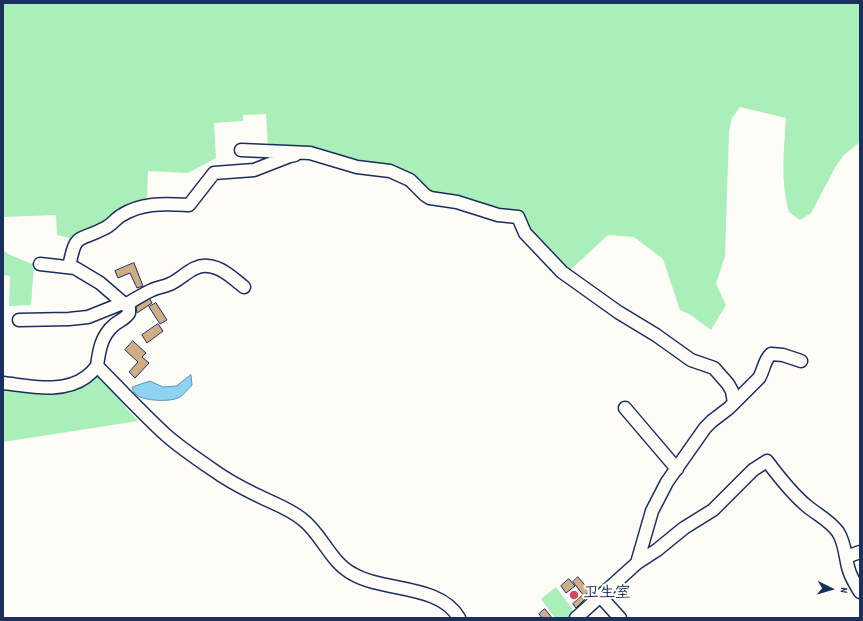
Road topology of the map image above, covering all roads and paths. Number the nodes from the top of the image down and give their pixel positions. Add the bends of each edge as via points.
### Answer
1 (241, 150) dead end
2 (308, 153) junction
3 (40, 264) dead end
4 (69, 267) junction
5 (244, 287) dead end
6 (124, 304) junction
7 (19, 320) dead end
8 (801, 361) dead end
9 (97, 366) junction
10 (3, 383) edge
11 (734, 403) junction
12 (625, 408) dead end
13 (677, 469) junction
14 (860, 552) edge
15 (846, 557) junction
16 (637, 563) junction
17 (860, 592) edge
18 (600, 596) junction
19 (459, 618) edge
20 (576, 618) edge
21 (620, 618) edge

1 - 2 street
2 - 4 street via 290,156 254,170 214,173 189,205 150,204 123,214 106,228 76,242
2 - 11 street via 357,167 399,174 430,198 457,202 498,215 518,217 525,233 562,272 691,360 714,368 732,391
3 - 4 street
4 - 6 street via 100,283
5 - 6 street via 224,272 204,266
6 - 7 street via 88,317
6 - 9 street via 129,308 129,313 112,326 99,347
8 - 11 street via 771,354 759,378
9 - 10 street via 86,377 64,387
9 - 19 street via 151,421 191,454 239,486 304,520 349,572 364,580 437,598 451,607
11 - 13 street via 705,428
12 - 13 street
13 - 16 street via 667,482 650,517
14 - 15 street
15 - 16 street via 842,540 834,527 798,498 767,461 753,470 713,510
15 - 17 street via 851,576
16 - 18 street
18 - 20 street
18 - 21 street

